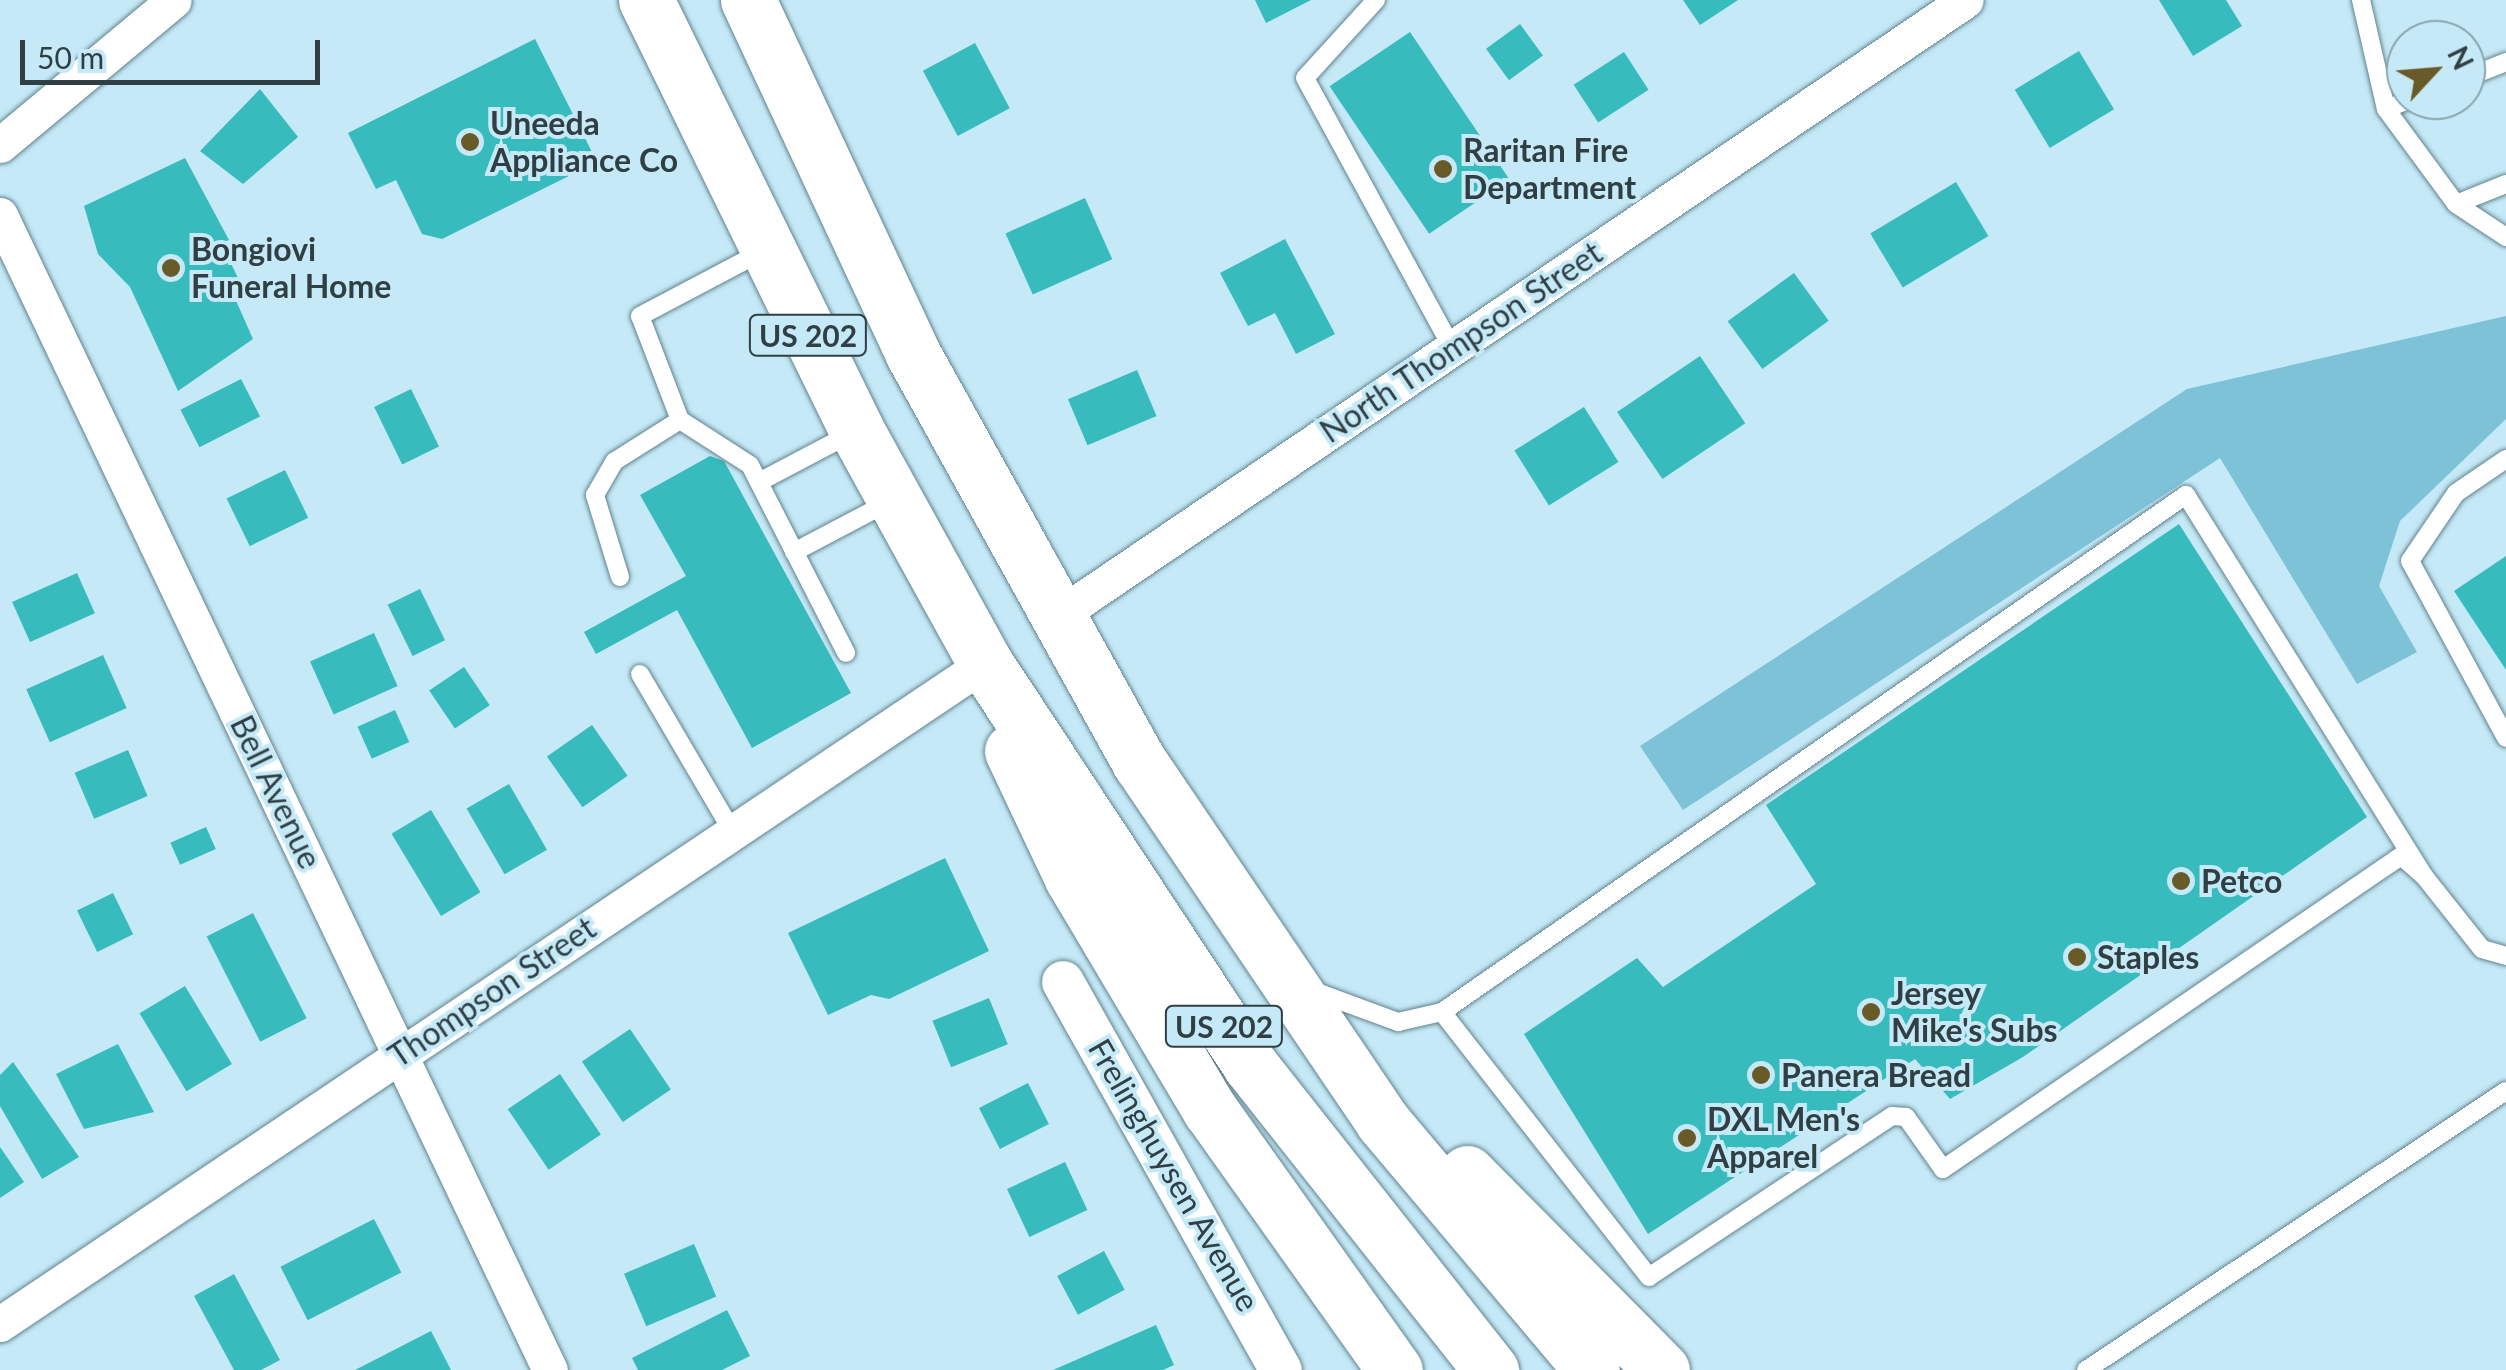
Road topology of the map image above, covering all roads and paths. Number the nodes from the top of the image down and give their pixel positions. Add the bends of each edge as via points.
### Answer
1 (174, 0) edge
2 (646, 0) edge
3 (748, 0) edge
4 (1376, 0) edge
5 (1966, 0) edge
6 (2361, 0) edge
7 (2386, 108) edge
8 (2395, 120) edge
9 (0, 145) edge
10 (2506, 184) edge
11 (2456, 204) junction
12 (0, 216) edge
13 (2506, 236) edge
14 (765, 250) junction
15 (1452, 348) junction
16 (680, 420) junction
17 (857, 431) junction
18 (2506, 459) edge
19 (758, 482) junction
20 (894, 499) junction
21 (794, 552) junction
22 (620, 577) dead end
23 (1056, 616) junction
24 (846, 654) dead end
25 (984, 663) junction
26 (640, 674) dead end
27 (2506, 738) edge
28 (731, 829) junction
29 (2424, 876) junction
30 (1241, 916) junction
31 (2506, 956) edge
32 (1064, 982) dead end
33 (1295, 984) junction
34 (1442, 1012) junction
35 (401, 1053) junction
36 (2506, 1091) edge
37 (0, 1324) edge
38 (550, 1370) edge
39 (1281, 1370) edge
40 (1395, 1370) edge
41 (1491, 1370) edge
42 (1592, 1370) edge
43 (1662, 1370) edge
44 (2086, 1370) edge

1 - 9 street
2 - 14 highway, US 202
3 - 23 highway, US 202 via 913,354
4 - 15 lane via 1305,78
5 - 15 street, North Thompson Street
6 - 7 lane
8 - 11 lane
10 - 11 lane
11 - 13 lane
12 - 35 street, Bell Avenue
14 - 16 lane via 640,316
14 - 17 highway, US 202
15 - 23 street, North Thompson Street
16 - 19 lane via 750,466
16 - 22 lane via 615,462 595,495
17 - 19 lane
17 - 20 highway, US 202
18 - 27 lane via 2456,493 2410,561
19 - 21 lane
20 - 21 lane
20 - 25 highway, US 202
21 - 24 lane
23 - 30 highway, US 202
25 - 28 street, Thompson Street
25 - 40 highway via 1024,790 1129,978 1294,1235
25 - 41 highway, US 202 via 1250,1064
26 - 28 lane
28 - 35 street, Thompson Street
29 - 31 lane via 2482,950
29 - 34 lane via 2400,856 1943,1170 1906,1117 1892,1116 1649,1276
29 - 34 lane via 2186,495
30 - 33 highway
30 - 42 highway, US 202 via 1383,1122
32 - 39 street, Frelinghuysen Avenue
33 - 34 lane via 1398,1022
33 - 43 highway
35 - 37 street, Thompson Street
35 - 38 street, Bell Avenue
36 - 44 lane

